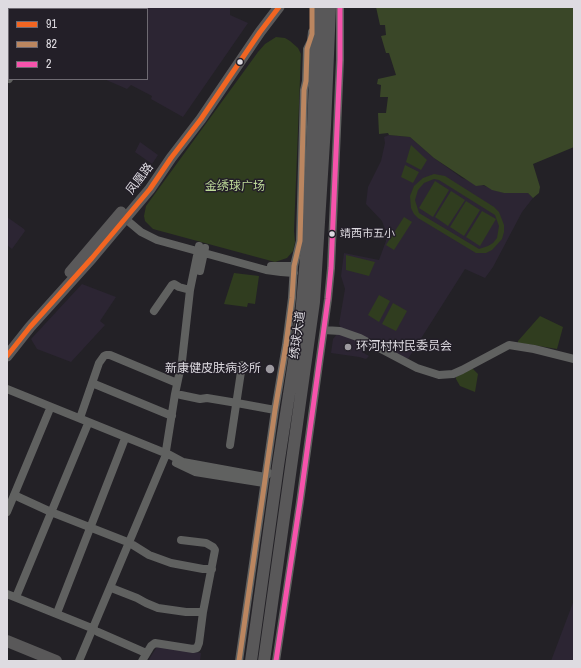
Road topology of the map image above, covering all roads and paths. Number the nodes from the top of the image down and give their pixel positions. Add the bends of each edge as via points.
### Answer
1 (272, 7) edge
2 (279, 7) edge
3 (312, 7) edge
4 (318, 7) edge
5 (330, 7) edge
6 (340, 7) edge
7 (335, 146) junction
8 (323, 158) junction
9 (124, 215) junction
10 (202, 249) junction
11 (294, 269) junction
12 (190, 290) junction
13 (154, 311) dead end
14 (324, 330) junction
15 (7, 349) edge
16 (296, 352) junction
17 (574, 359) edge
18 (242, 365) dead end
19 (283, 366) junction
20 (92, 383) junction
21 (177, 383) junction
22 (7, 389) edge
23 (7, 395) edge
24 (181, 395) junction
25 (237, 403) junction
26 (287, 407) junction
27 (275, 410) junction
28 (50, 411) junction
29 (172, 416) junction
30 (80, 418) junction
31 (274, 420) junction
32 (87, 426) junction
33 (310, 427) junction
34 (296, 435) junction
35 (124, 441) junction
36 (230, 445) dead end
37 (168, 457) junction
38 (278, 466) junction
39 (265, 480) junction
40 (14, 495) junction
41 (7, 512) edge
42 (52, 512) junction
43 (89, 528) junction
44 (181, 540) dead end
45 (131, 544) junction
46 (267, 546) junction
47 (292, 546) junction
48 (280, 552) junction
49 (255, 555) junction
50 (212, 569) junction
51 (114, 589) junction
52 (7, 594) edge
53 (16, 597) junction
54 (203, 612) junction
55 (57, 613) junction
56 (258, 613) junction
57 (282, 622) junction
58 (244, 628) junction
59 (96, 631) junction
60 (268, 632) junction
61 (7, 641) edge
62 (7, 648) edge
63 (144, 657) edge
64 (38, 661) edge
65 (56, 661) edge
66 (79, 661) edge
67 (83, 661) edge
68 (239, 661) edge
69 (251, 661) edge
70 (264, 661) edge
71 (276, 661) edge

1 - 9 main road, 凤凰路 via 256,26
2 - 9 main road, 凤凰路 via 150,189
3 - 11 street via 312,34 307,49 304,90 300,241
4 - 16 main road, 绣球大道 via 309,222
5 - 8 main road, 绣球大道
6 - 7 street
7 - 8 street
7 - 14 street via 330,268
8 - 34 main road, 绣球大道 via 314,302
9 - 10 street via 141,232 153,238
9 - 15 main road, 凤凰路 via 44,302
10 - 11 street via 266,265
10 - 12 street
10 - 24 street
11 - 19 street
12 - 13 street via 172,285
12 - 21 street
14 - 17 street via 340,331 360,338 417,368 439,375 453,374 509,345
14 - 33 street
16 - 19 street
16 - 26 main road, 绣球大道
18 - 25 street
19 - 27 street
20 - 21 street via 99,363 104,356 110,355
20 - 29 street
20 - 30 street
21 - 29 street
22 - 30 street
23 - 28 street
24 - 25 street
24 - 37 street
25 - 27 street
25 - 36 street
26 - 31 street
26 - 38 main road, 绣球大道
27 - 31 street
28 - 32 street
28 - 40 street
29 - 37 street
30 - 37 street
31 - 39 street
32 - 35 street
32 - 42 street
33 - 34 street
33 - 47 street
34 - 48 main road, 绣球大道
35 - 37 street
35 - 43 street
37 - 39 street
37 - 45 street
38 - 39 street
38 - 46 main road, 绣球大道
39 - 49 street
40 - 41 street
40 - 42 street
42 - 43 street
42 - 53 street
43 - 45 street
43 - 55 street
44 - 50 street via 214,546
45 - 50 street via 171,564
45 - 51 street
45 - 59 street via 110,587
46 - 49 street
46 - 56 main road, 绣球大道
47 - 48 street
47 - 57 street
48 - 60 main road, 绣球大道
49 - 58 street
50 - 54 street
51 - 54 street via 158,608
51 - 59 street
52 - 53 street
53 - 55 street
54 - 63 street via 197,648 157,642 152,644
55 - 59 street
56 - 58 street
56 - 69 main road, 绣球大道
57 - 60 street
57 - 71 street
58 - 68 street
59 - 63 street
59 - 66 street
59 - 67 street
60 - 70 main road, 绣球大道
61 - 65 main road
62 - 64 main road

